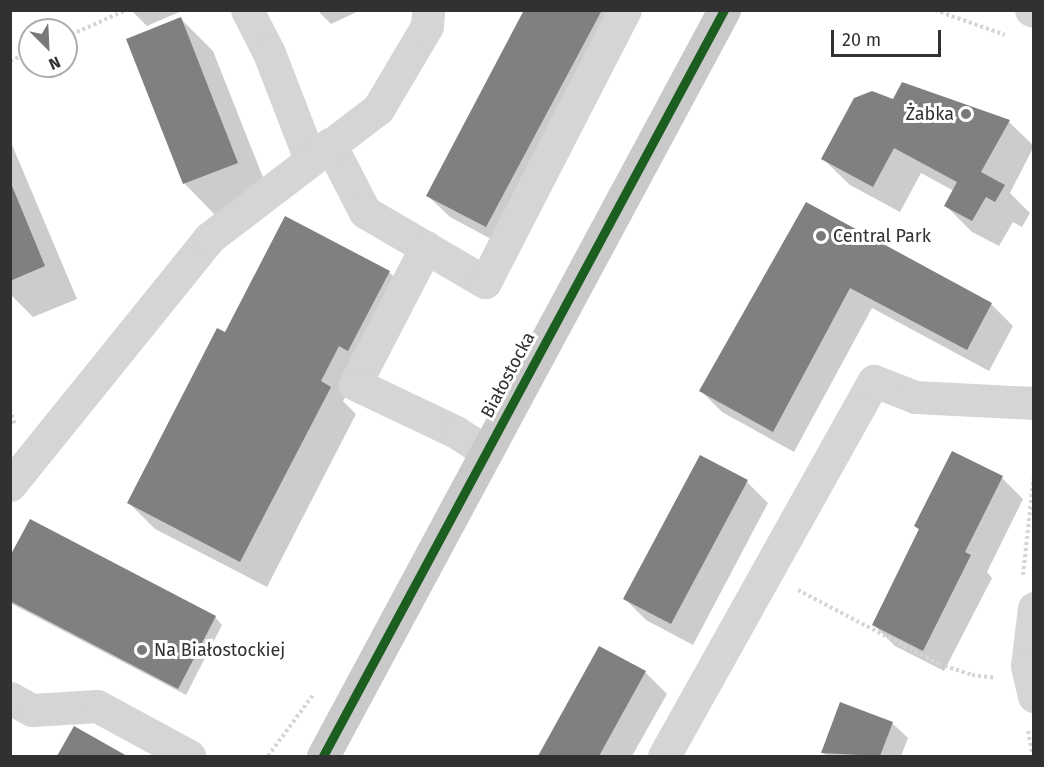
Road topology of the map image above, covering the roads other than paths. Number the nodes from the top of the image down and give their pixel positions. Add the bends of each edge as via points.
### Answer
1 (247, 10) edge
2 (428, 10) edge
3 (625, 10) edge
4 (724, 10) edge
5 (320, 152) junction
6 (426, 247) junction
7 (1034, 403) edge
8 (485, 451) junction
9 (10, 485) edge
10 (1034, 608) edge
11 (1026, 684) edge
12 (10, 698) edge
13 (189, 756) edge
14 (323, 756) edge
15 (664, 756) edge

1 - 5 lane
2 - 5 lane via 427,26 378,109
3 - 6 lane via 485,282
4 - 8 main road, Białostocka
5 - 6 lane via 365,212
5 - 9 lane via 209,237
6 - 8 lane via 355,384 456,432
7 - 15 lane via 915,397 874,381
8 - 14 main road, Białostocka
10 - 11 lane
12 - 13 lane via 32,710 97,706

